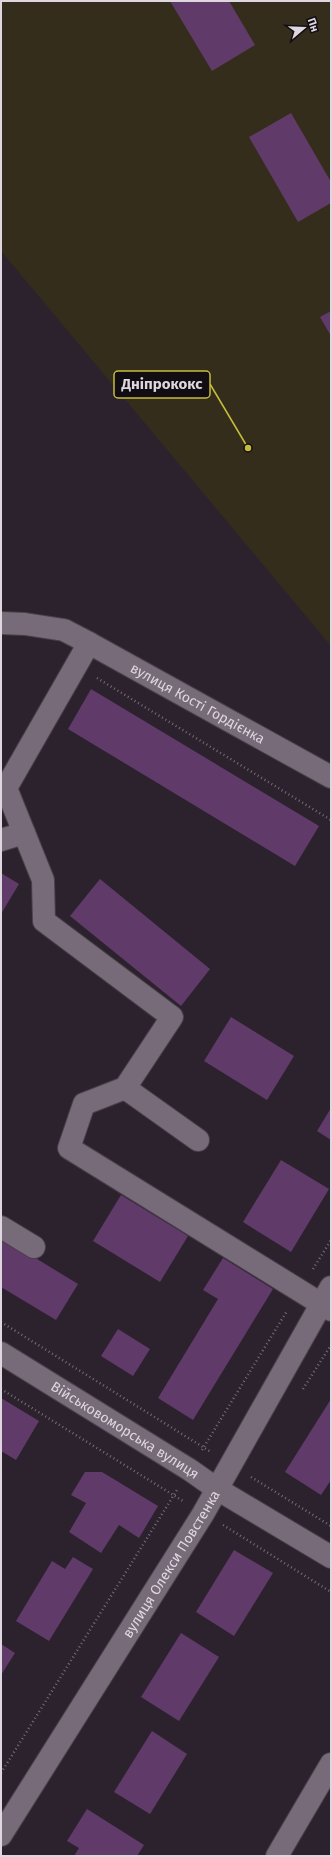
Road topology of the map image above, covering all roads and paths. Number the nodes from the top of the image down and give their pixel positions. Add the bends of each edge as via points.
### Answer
1 (1, 623) edge
2 (89, 643) junction
3 (76, 666) junction
4 (331, 777) edge
5 (331, 820) edge
6 (24, 833) junction
7 (1, 840) edge
8 (125, 1088) junction
9 (198, 1140) dead end
10 (1, 1227) edge
11 (331, 1240) edge
12 (34, 1248) dead end
13 (300, 1290) junction
14 (328, 1300) edge
15 (1, 1322) edge
16 (2, 1357) edge
17 (1, 1389) edge
18 (204, 1447) junction
19 (232, 1465) junction
20 (190, 1470) junction
21 (217, 1489) junction
22 (174, 1496) junction
23 (203, 1514) junction
24 (331, 1526) edge
25 (331, 1558) edge
26 (331, 1592) edge
27 (331, 1764) edge
28 (1, 1773) edge
29 (1, 1835) edge
30 (278, 1856) edge

1 - 2 street, вулиця Кості Гордієнка via 64,630
2 - 3 street
2 - 4 street, вулиця Кості Гордієнка
3 - 5 path
3 - 6 street via 6,788
6 - 7 street
6 - 8 street via 43,880 44,920 172,1017
8 - 9 street
8 - 13 street via 84,1104 70,1148
10 - 12 street
11 - 13 path
13 - 14 street
13 - 18 path
14 - 19 street, вулиця Олекси Повстенка
15 - 18 path
16 - 20 street, Військовоморська вулиця
17 - 22 path
18 - 19 path
18 - 20 path
19 - 21 street, вулиця Олекси Повстенка
19 - 24 path
20 - 21 street, Військовоморська вулиця
20 - 22 path
21 - 23 street, вулиця Олекси Повстенка
21 - 25 street, Військовоморська вулиця
22 - 23 path
22 - 28 path
23 - 26 path
23 - 29 street, вулиця Олекси Повстенка
27 - 30 street

